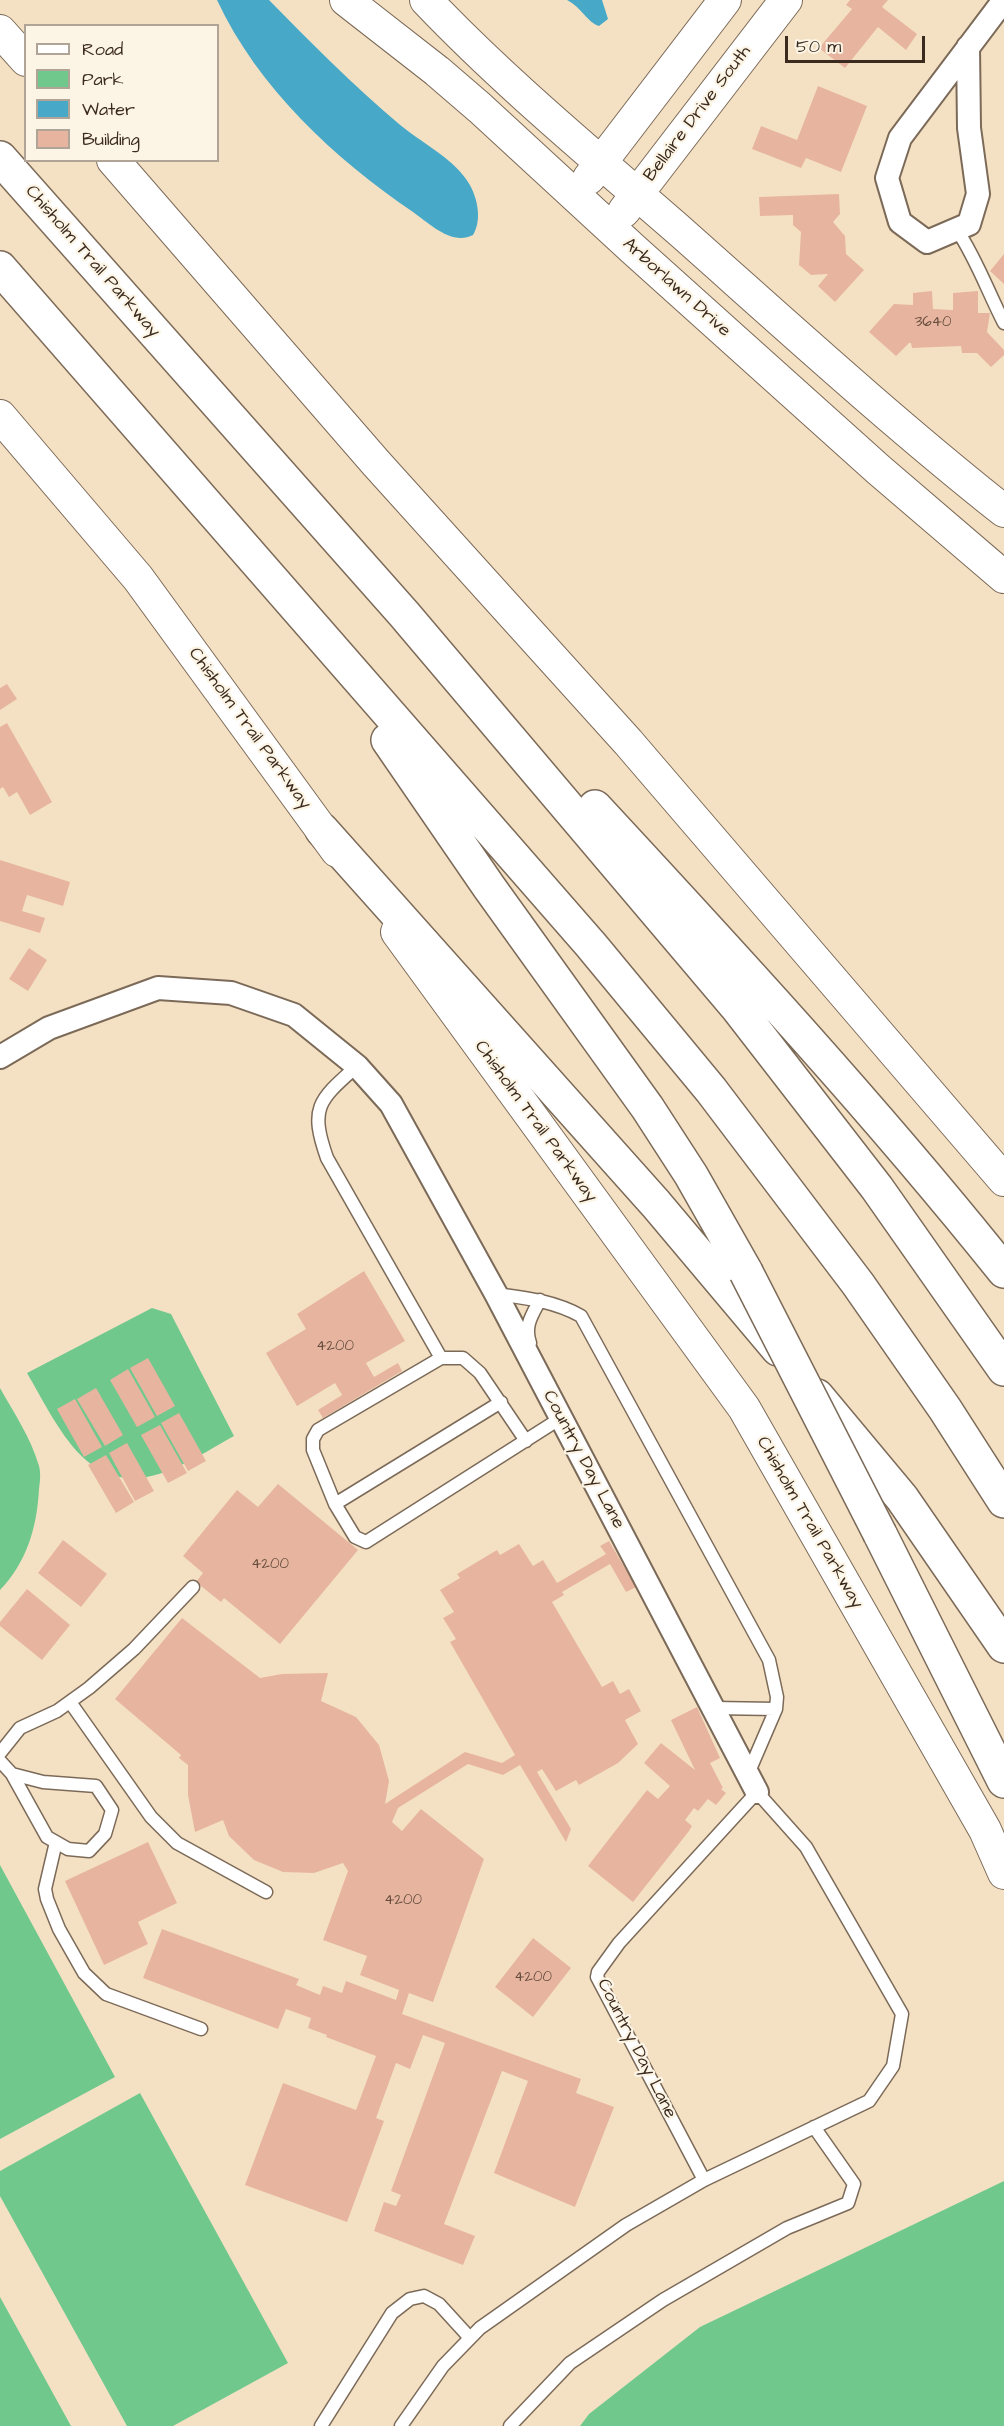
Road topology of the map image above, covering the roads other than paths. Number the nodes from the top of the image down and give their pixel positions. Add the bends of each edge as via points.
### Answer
1 (346, 0) edge
2 (426, 0) edge
3 (725, 0) edge
4 (786, 0) edge
5 (1002, 5) edge
6 (0, 31) edge
7 (968, 47) junction
8 (24, 58) edge
9 (0, 158) edge
10 (115, 162) edge
11 (601, 163) junction
12 (638, 194) junction
13 (574, 195) junction
14 (610, 228) junction
15 (957, 230) junction
16 (0, 268) edge
17 (1004, 323) edge
18 (0, 416) edge
19 (1004, 511) edge
20 (1004, 577) edge
21 (301, 613) junction
22 (404, 614) junction
23 (322, 830) junction
24 (0, 1057) edge
25 (357, 1066) junction
26 (1004, 1180) edge
27 (1004, 1271) edge
28 (496, 1294) junction
29 (540, 1300) junction
30 (441, 1358) junction
31 (1004, 1369) edge
32 (537, 1373) junction
33 (501, 1402) junction
34 (561, 1418) junction
35 (526, 1441) junction
36 (1004, 1501) edge
37 (335, 1504) junction
38 (193, 1587) dead end
39 (1004, 1646) edge
40 (70, 1702) junction
41 (712, 1708) junction
42 (776, 1709) junction
43 (0, 1754) edge
44 (0, 1761) edge
45 (12, 1774) junction
46 (1004, 1781) edge
47 (752, 1783) junction
48 (56, 1842) junction
49 (1004, 1872) edge
50 (266, 1892) dead end
51 (201, 2029) dead end
52 (814, 2127) junction
53 (704, 2180) junction
54 (470, 2338) junction
55 (321, 2426) edge
56 (400, 2426) edge
57 (510, 2426) edge

1 - 13 main road, Arborlawn Drive via 437,71
2 - 11 main road via 476,51
3 - 11 main road
4 - 12 main road, Bellaire Drive South
5 - 7 street
6 - 8 main road
7 - 15 street via 969,128 978,194 969,224
7 - 15 street via 900,138 887,178 900,222 927,242
9 - 22 highway, Chisholm Trail Parkway
10 - 26 main road via 376,463 621,734
11 - 12 main road
11 - 13 main road
12 - 14 main road, Bellaire Drive South
12 - 19 main road via 931,453
13 - 14 main road, Arborlawn Drive
14 - 20 main road, Arborlawn Drive
15 - 17 lane
16 - 21 highway
18 - 23 main road, Chisholm Trail Parkway via 138,578
21 - 36 highway via 591,945 711,1090 858,1284
21 - 46 highway, bridge via 489,887 647,1107 691,1176 746,1272
22 - 27 highway via 523,729 726,948 899,1142
22 - 31 highway, Chisholm Trail Parkway via 771,1050 883,1196
23 - 39 highway via 656,1204 902,1498
23 - 49 main road, Chisholm Trail Parkway via 744,1408 985,1830
24 - 25 street, Country Day Lane via 49,1028 158,988 231,993 294,1015
25 - 28 street, Country Day Lane via 391,1104
25 - 30 lane via 319,1106 318,1134 327,1158
28 - 29 lane
28 - 32 street, Country Day Lane
29 - 32 lane via 526,1332
29 - 42 lane via 581,1316 768,1660
30 - 33 lane via 464,1359
30 - 37 lane via 318,1430 313,1450
32 - 34 street, Country Day Lane
33 - 35 lane
33 - 37 lane
34 - 35 lane
34 - 41 street, Country Day Lane
35 - 37 lane via 366,1542 355,1537
38 - 40 lane via 134,1649
40 - 43 lane via 20,1728
40 - 50 lane via 151,1817 177,1843
41 - 42 lane
41 - 47 street, Country Day Lane
42 - 47 lane
44 - 45 lane
45 - 48 lane via 47,1837
45 - 48 lane via 43,1782 96,1786 112,1810 105,1834 89,1851 68,1849
47 - 52 lane via 806,1846 903,2014 893,2066 869,2101
47 - 53 lane, Country Day Lane via 619,1943 597,1977
48 - 51 lane via 45,1890 59,1929 84,1973 106,1994
52 - 53 lane
52 - 57 lane via 854,2184 848,2203 787,2228 663,2300 570,2363
53 - 54 lane via 626,2225
54 - 55 lane via 439,2304 424,2296 410,2299 392,2313
54 - 56 lane via 443,2366

